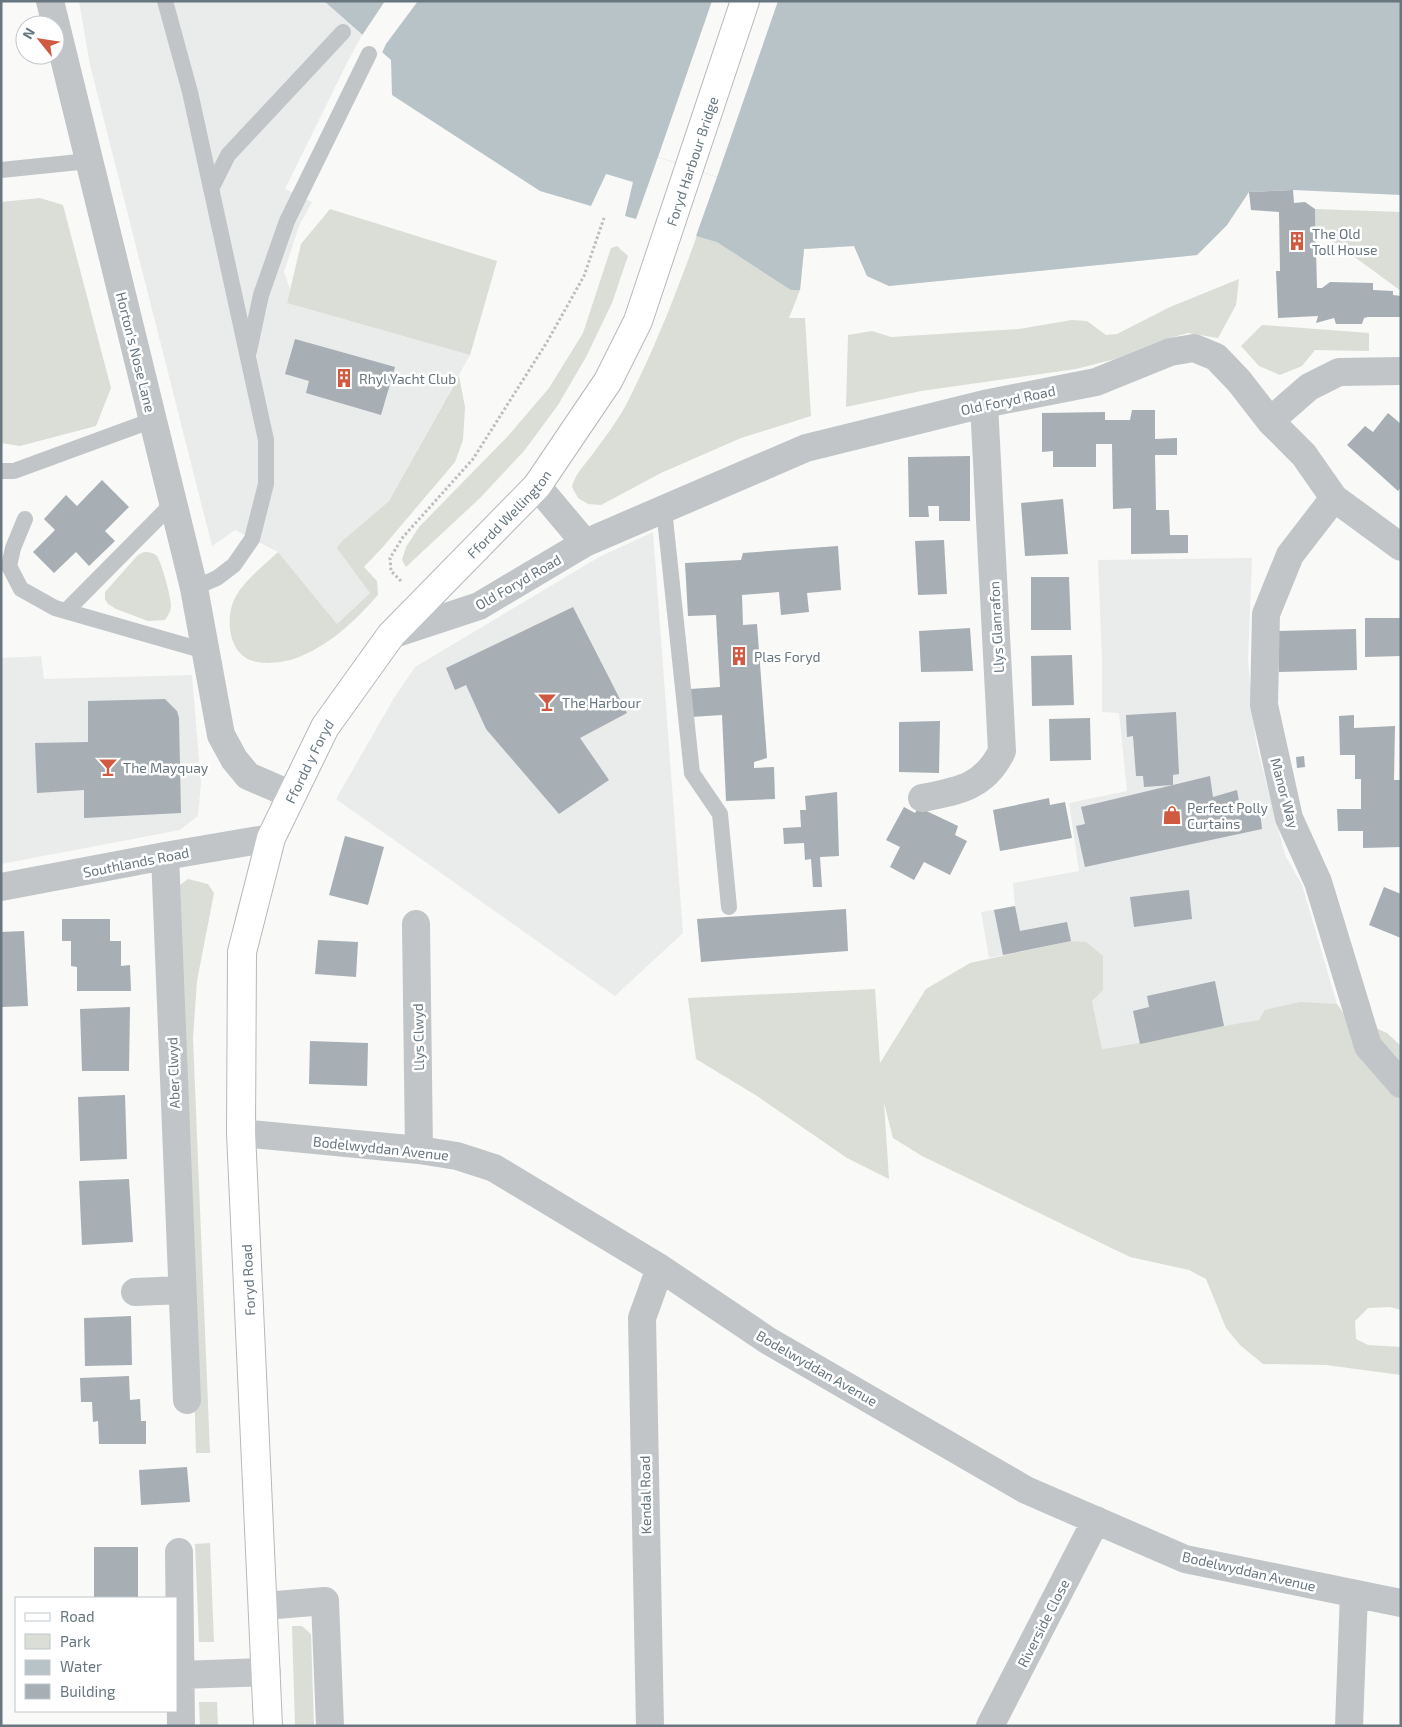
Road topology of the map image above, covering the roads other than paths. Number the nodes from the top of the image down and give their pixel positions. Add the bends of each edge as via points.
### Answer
1 (50, 1) edge
2 (165, 1) edge
3 (746, 1) edge
4 (343, 32) dead end
5 (369, 54) dead end
6 (90, 161) junction
7 (1, 170) edge
8 (211, 189) junction
9 (638, 321) joint
10 (248, 358) junction
11 (1401, 371) edge
12 (984, 404) junction
13 (153, 420) junction
14 (1270, 421) junction
15 (1, 471) edge
16 (537, 486) junction
17 (1334, 498) junction
18 (173, 503) junction
19 (664, 509) junction
20 (25, 519) dead end
21 (585, 543) junction
22 (1401, 546) edge
23 (194, 588) junction
24 (66, 611) junction
25 (391, 634) junction
26 (206, 651) junction
27 (352, 688) joint
28 (292, 795) junction
29 (922, 798) dead end
30 (271, 838) junction
31 (165, 856) junction
32 (1, 888) edge
33 (729, 907) dead end
34 (416, 924) dead end
35 (1401, 1084) edge
36 (241, 1133) junction
37 (419, 1150) junction
38 (660, 1268) junction
39 (182, 1290) junction
40 (134, 1292) dead end
41 (187, 1400) dead end
42 (1096, 1520) junction
43 (179, 1552) dead end
44 (1354, 1594) junction
45 (1401, 1603) edge
46 (264, 1606) junction
47 (267, 1672) junction
48 (180, 1675) junction
49 (181, 1726) edge
50 (268, 1726) edge
51 (330, 1726) edge
52 (650, 1726) edge
53 (990, 1726) edge
54 (1348, 1726) edge

1 - 6 street, Horton's Nose Lane
2 - 8 lane via 190,92
3 - 9 main road, Foryd Harbour Bridge
4 - 8 lane via 228,155
5 - 10 lane via 287,221 261,295
6 - 7 lane
6 - 13 street, Horton's Nose Lane
8 - 10 lane
9 - 16 main road, Ffordd Wellington via 608,381
10 - 23 lane via 266,440 266,484 252,539 234,565 217,578
11 - 14 street via 1339,372 1309,386
12 - 14 street, Old Foryd Road via 1096,382 1170,352 1194,348 1216,357 1240,381
12 - 19 street, Old Foryd Road via 806,448
12 - 29 street, Llys Glanrafon via 1002,751 996,765 980,781 957,792
13 - 15 lane via 14,471
13 - 18 street, Horton's Nose Lane
14 - 17 street, Old Foryd Road via 1304,455
16 - 21 street
16 - 25 main road, Ffordd Wellington
17 - 22 street, Old Foryd Road
17 - 35 street, Manor Way via 1290,555 1266,614 1264,705 1289,818 1318,882 1368,1046
18 - 23 street, Horton's Nose Lane
18 - 24 lane
19 - 21 street, Old Foryd Road
19 - 33 lane via 692,774 720,814
20 - 24 lane via 9,566 21,589
21 - 25 street, Old Foryd Road via 479,606
23 - 26 street, Horton's Nose Lane
24 - 26 lane
25 - 27 main road, Ffordd Wellington
26 - 28 street, Horton's Nose Lane via 221,735 234,759 248,776
27 - 28 main road, Ffordd y Foryd via 325,728
28 - 30 main road, Ffordd y Foryd
30 - 31 street, Southlands Road
30 - 36 main road, Foryd Road via 242,952
31 - 32 street, Southlands Road
31 - 39 street, Aber Clwyd
34 - 37 street, Llys Clwyd
36 - 37 street, Bodelwyddan Avenue
36 - 46 main road, Foryd Road
37 - 38 street, Bodelwyddan Avenue via 457,1156 494,1168
38 - 42 street, Bodelwyddan Avenue via 767,1340 1026,1490
38 - 52 street, Kendal Road via 642,1318
39 - 40 street
39 - 41 street, Aber Clwyd
42 - 44 street, Bodelwyddan Avenue via 1185,1558
42 - 53 street, Riverside Close
43 - 48 street
44 - 45 street, Bodelwyddan Avenue
44 - 54 street
46 - 47 main road, Foryd Road
46 - 51 street via 325,1601
47 - 48 street
47 - 50 main road, Foryd Road
48 - 49 street

